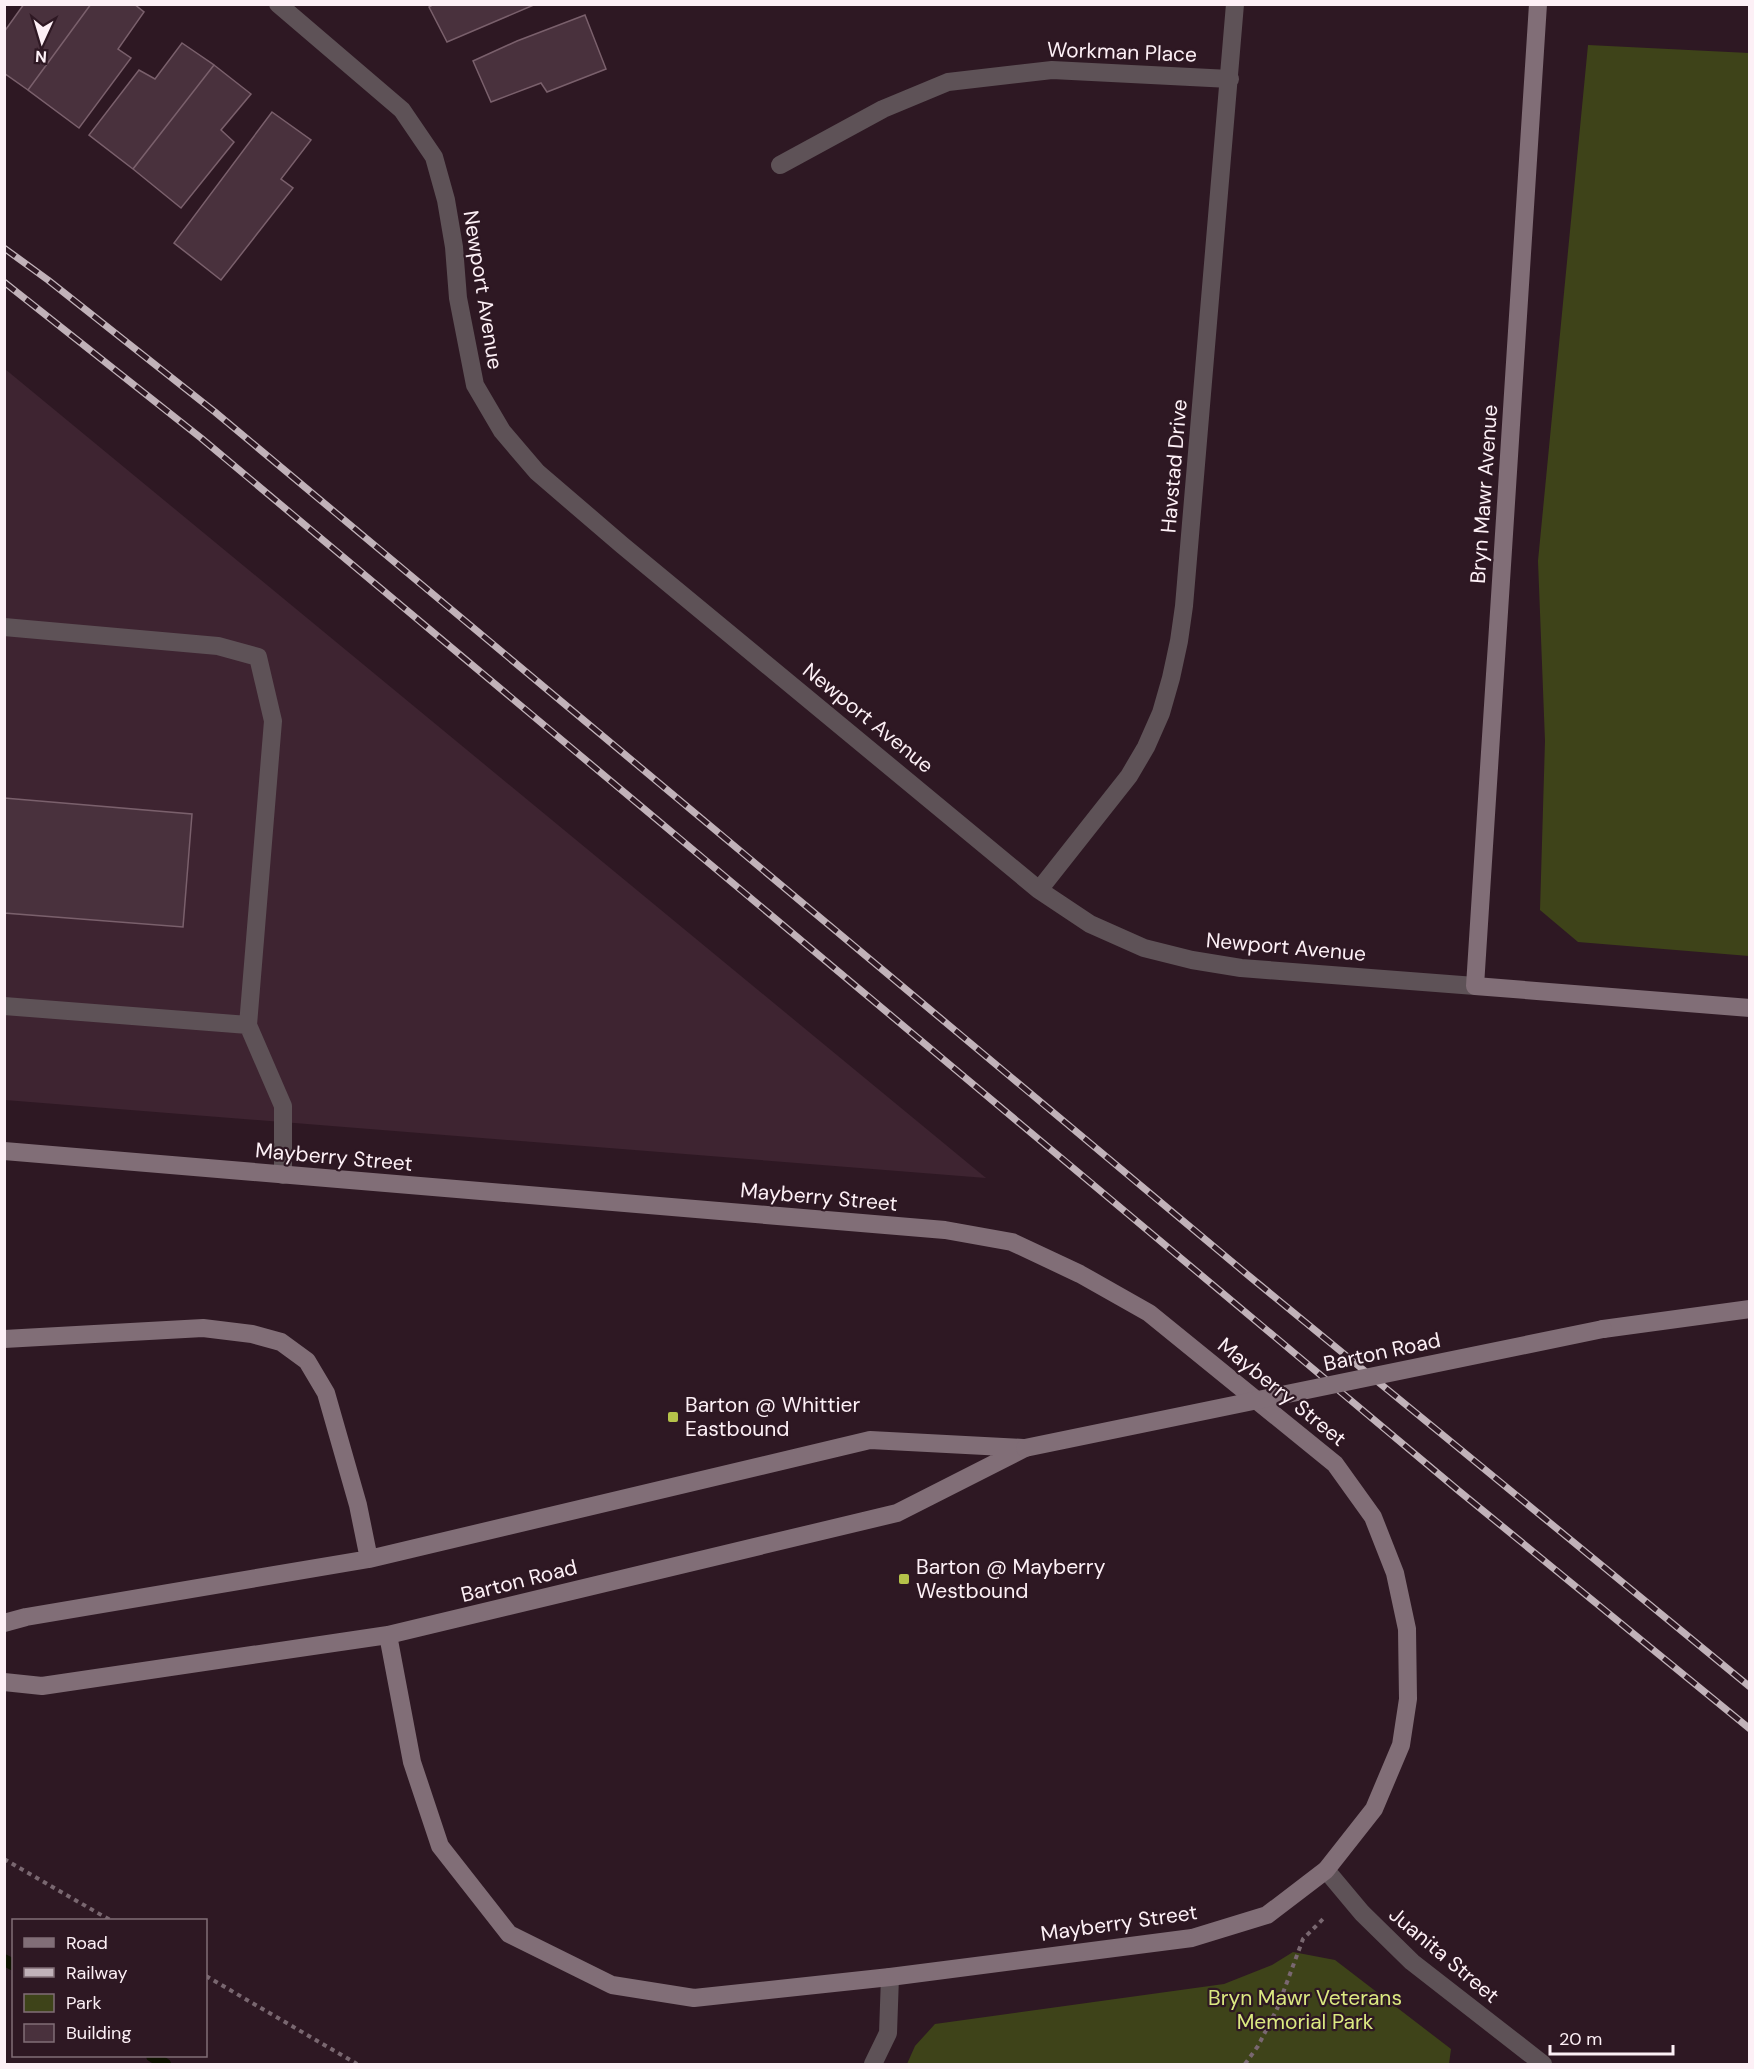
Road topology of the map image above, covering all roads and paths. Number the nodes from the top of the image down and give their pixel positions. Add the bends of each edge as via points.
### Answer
1 (278, 4) edge
2 (1236, 4) edge
3 (1538, 4) edge
4 (1230, 79) junction
5 (780, 165) dead end
6 (4, 627) edge
7 (1039, 890) junction
8 (1475, 986) junction
9 (4, 1006) edge
10 (1749, 1008) edge
11 (248, 1025) junction
12 (4, 1151) edge
13 (283, 1175) junction
14 (1749, 1309) edge
15 (4, 1339) edge
16 (1025, 1448) junction
17 (369, 1558) junction
18 (4, 1623) edge
19 (388, 1635) junction
20 (4, 1682) edge
21 (4, 1859) edge
22 (1326, 1870) junction
23 (1347, 1896) junction
24 (108, 1919) edge
25 (207, 1977) edge
26 (890, 1977) junction
27 (357, 2064) edge
28 (873, 2064) edge
29 (1245, 2064) edge
30 (1543, 2064) edge

1 - 7 street, Newport Avenue via 402,110 434,157 446,200 458,298 475,385 509,440 537,472 605,530
2 - 4 street, Havstad Drive
3 - 8 street, Bryn Mawr Avenue
4 - 5 street, Workman Place via 1052,70 948,82 884,108
4 - 7 street, Havstad Drive via 1184,606 1171,678 1161,713 1129,776
6 - 11 street via 218,646 258,657 273,721
7 - 8 street, Newport Avenue via 1090,924 1144,948 1192,960 1241,968
8 - 10 street, Newport Avenue
9 - 11 street
11 - 13 street via 283,1106
12 - 13 street, Mayberry Street
13 - 22 street, Mayberry Street via 945,1230 1012,1242 1149,1313 1335,1464 1373,1517 1395,1573 1407,1629 1408,1699 1401,1745 1374,1809
14 - 16 street, Barton Road, bridge via 1603,1329
15 - 17 street via 203,1328 281,1342 307,1361 326,1393
16 - 17 street, Barton Road via 870,1440
16 - 19 street, Barton Road via 897,1513
17 - 18 street, Barton Road
19 - 20 street, Barton Road via 42,1686
19 - 26 street, Mayberry Street via 412,1762 440,1846 509,1934 612,1985 694,1998
21 - 24 path
22 - 23 street, Juanita Street
22 - 26 street, Mayberry Street via 1267,1915 1192,1938
23 - 29 path via 1303,1939 1277,2009
23 - 30 street, Juanita Street via 1412,1962
25 - 27 path
26 - 28 street via 888,2033

